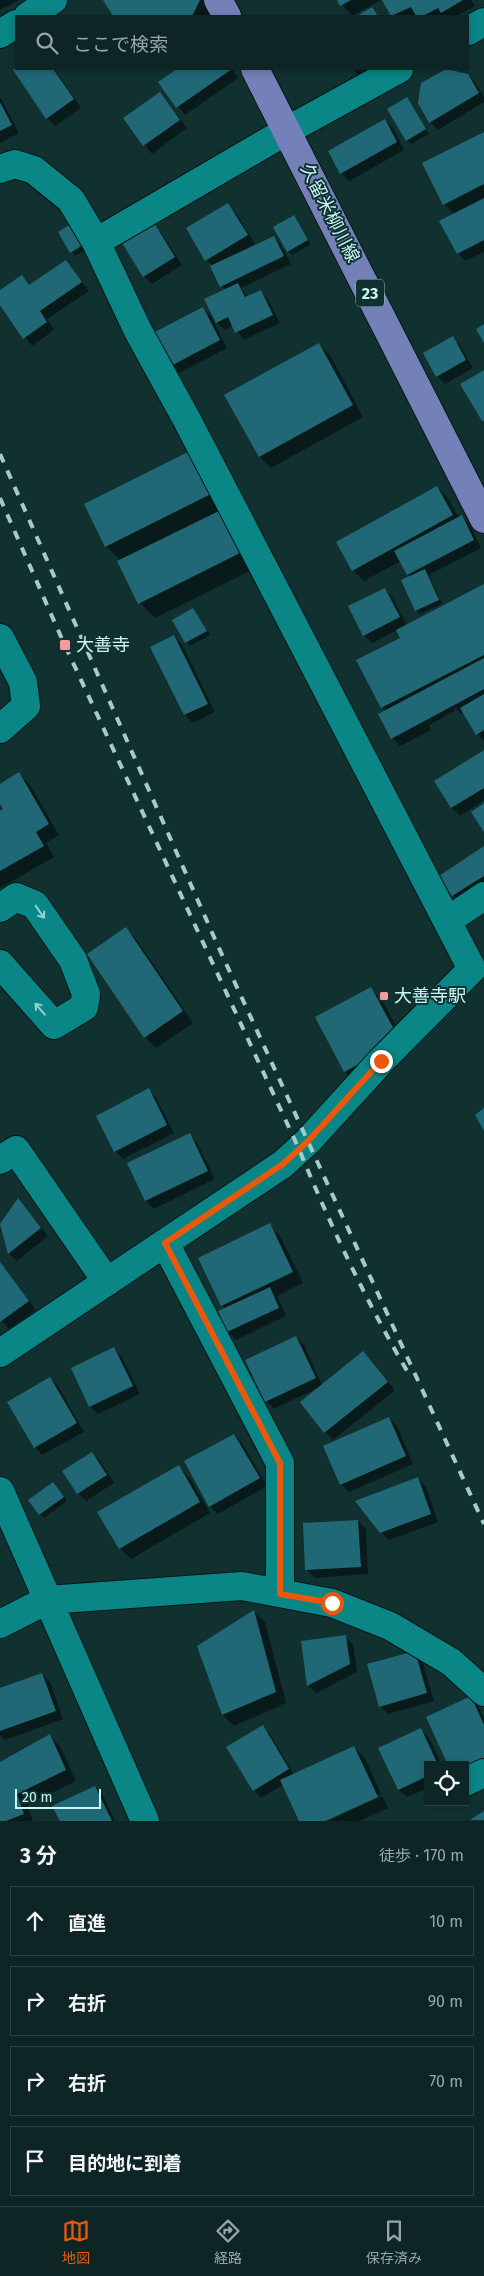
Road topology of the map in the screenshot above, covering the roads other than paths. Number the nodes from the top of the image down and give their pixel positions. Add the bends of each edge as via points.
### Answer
1 (53, 0) edge
2 (218, 0) edge
3 (30, 15) edge
4 (226, 15) edge
5 (484, 22) edge
6 (15, 25) edge
7 (469, 30) edge
8 (0, 34) edge
9 (256, 70) edge
10 (397, 70) edge
11 (288, 130) junction
12 (0, 168) edge
13 (96, 242) junction
14 (484, 519) edge
15 (0, 638) edge
16 (0, 728) edge
17 (484, 896) edge
18 (0, 908) edge
19 (447, 921) junction
20 (0, 964) edge
21 (0, 1160) edge
22 (165, 1243) junction
23 (107, 1282) junction
24 (0, 1354) edge
25 (0, 1491) edge
26 (280, 1594) junction
27 (48, 1600) junction
28 (0, 1624) edge
29 (484, 1692) edge
30 (484, 1773) edge
31 (469, 1780) edge
32 (146, 1821) edge

1 - 3 street
2 - 4 main road
5 - 7 street
6 - 8 street
9 - 11 main road, 久留米柳川線 / 23
10 - 11 street
11 - 13 street
11 - 14 main road, 久留米柳川線 / 23
12 - 13 street via 15,164 34,170 71,200
13 - 19 street via 138,330
15 - 16 street via 23,682 26,706
17 - 19 street
18 -> 20 street via 16,898 35,906 73,960 86,994 84,1007 54,1025
19 - 22 street via 472,969 467,975 283,1164
21 - 23 street via 16,1150
22 - 23 street
22 - 26 street via 280,1463
23 - 24 street
25 - 27 street
26 - 27 street via 242,1586
26 - 29 street via 332,1603 390,1626 452,1662
27 - 28 street
27 - 32 street
30 - 31 street

